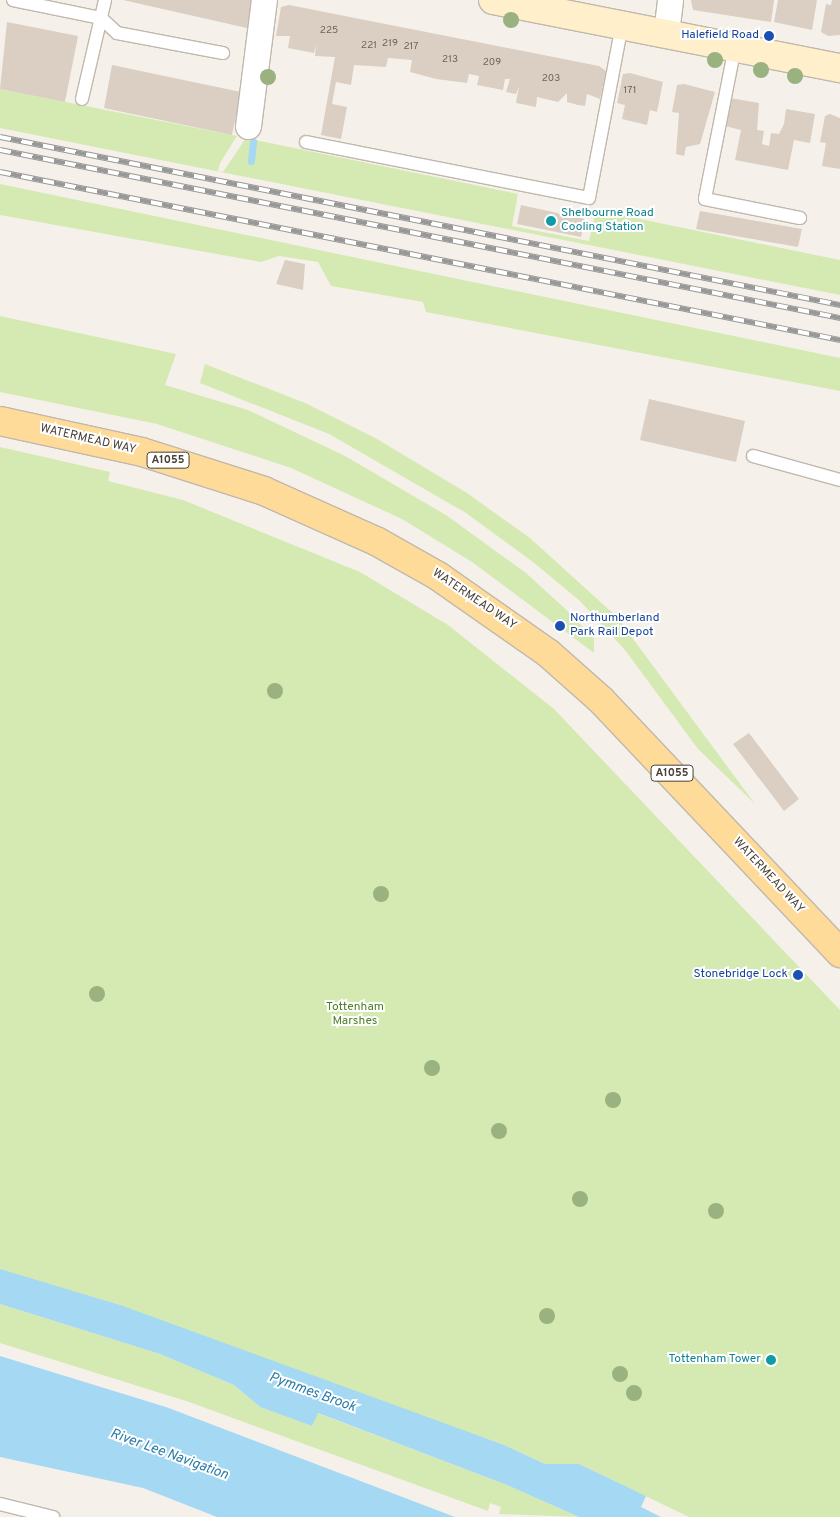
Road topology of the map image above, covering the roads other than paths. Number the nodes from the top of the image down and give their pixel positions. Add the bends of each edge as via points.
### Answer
1 (13, 0) edge
2 (105, 0) edge
3 (264, 0) edge
4 (493, 0) edge
5 (670, 0) edge
6 (101, 18) junction
7 (622, 25) junction
8 (666, 33) junction
9 (735, 47) junction
10 (223, 53) dead end
11 (840, 68) edge
12 (82, 99) dead end
13 (248, 126) dead end
14 (306, 142) dead end
15 (800, 218) dead end
16 (0, 421) edge
17 (753, 456) dead end
18 (840, 480) edge
19 (840, 953) edge
20 (0, 1504) edge
21 (54, 1517) edge

1 - 6 lane
2 - 6 lane
3 - 13 street
4 - 7 street
5 - 8 street
6 - 10 lane via 117,33
6 - 12 lane
7 - 8 street
7 - 14 lane via 589,198
8 - 9 street
9 - 11 street
9 - 15 lane via 705,199
16 - 19 main road, WATERMEAD WAY / A1055 via 142,452 264,491 376,541 438,576 548,653 602,701
17 - 18 lane
20 - 21 lane

